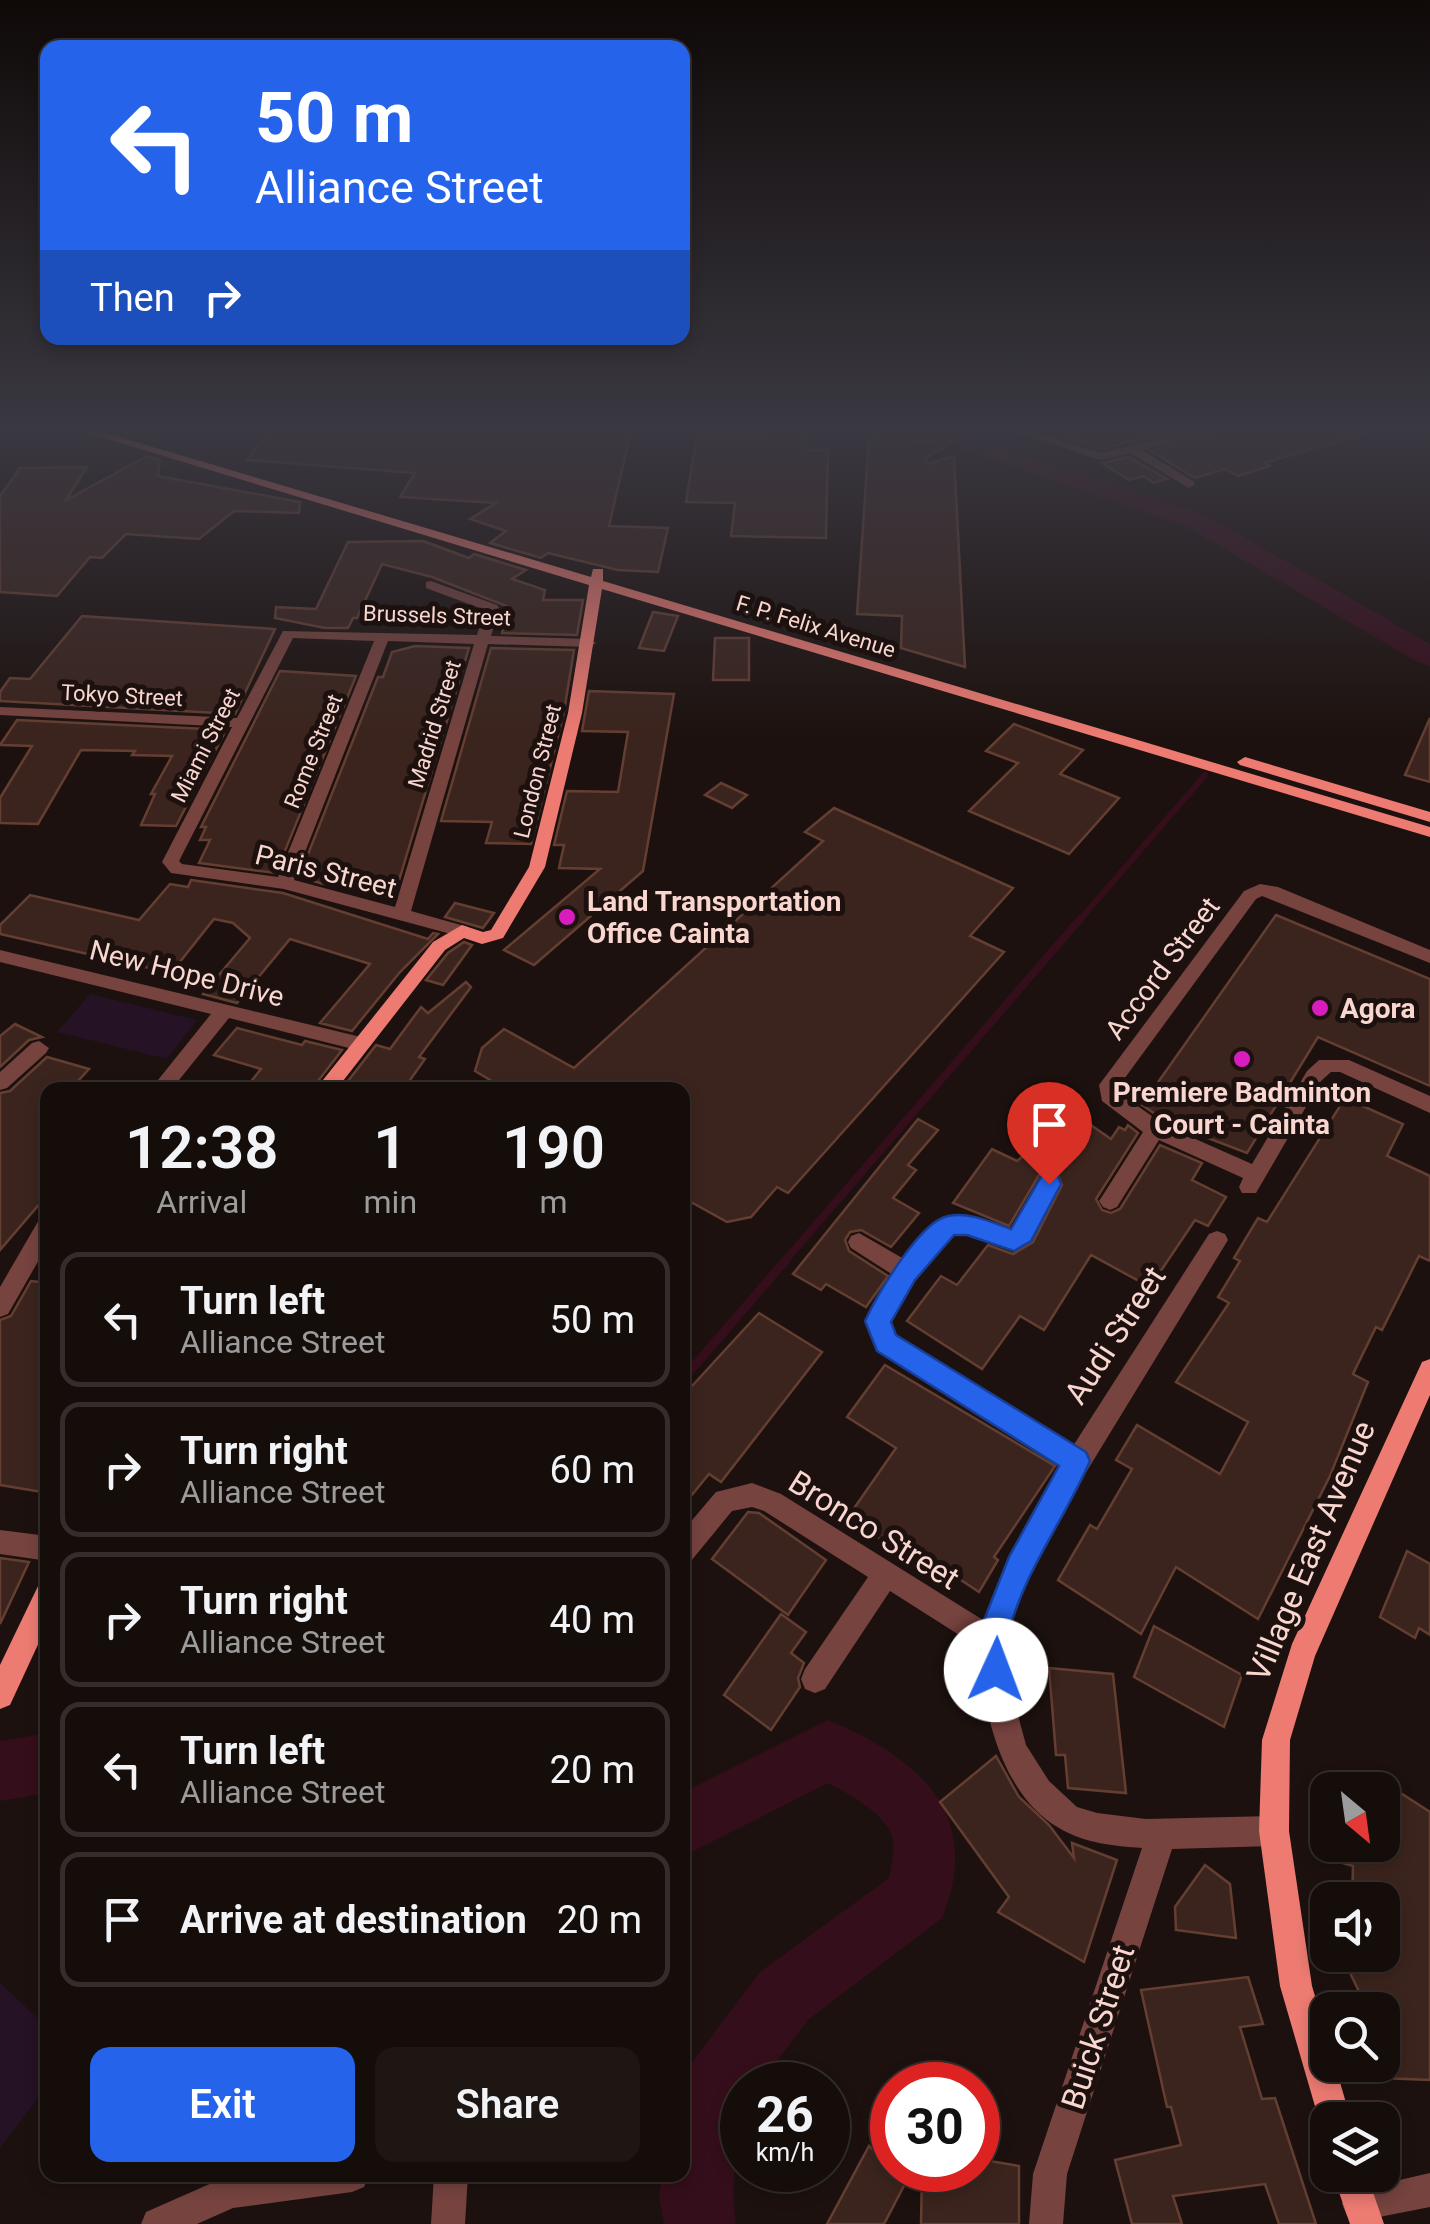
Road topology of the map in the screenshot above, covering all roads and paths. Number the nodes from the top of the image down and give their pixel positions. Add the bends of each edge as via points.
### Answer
1 (441, 531) edge
2 (598, 577) junction
3 (430, 585) dead end
4 (384, 635) junction
5 (284, 638) joint
6 (483, 638) junction
7 (590, 642) junction
8 (0, 711) edge
9 (242, 723) junction
10 (1430, 817) edge
11 (1430, 832) edge
12 (177, 869) joint
13 (284, 884) junction
14 (400, 917) junction
15 (462, 931) junction
16 (0, 956) edge
17 (1430, 957) edge
18 (225, 1010) junction
19 (360, 1044) junction
20 (39, 1048) dead end
21 (166, 1082) edge
22 (331, 1082) edge
23 (0, 1083) edge
24 (1430, 1105) edge
25 (1157, 1127) junction
26 (1049, 1184) dead end
27 (1110, 1201) dead end
28 (40, 1238) edge
29 (1218, 1240) dead end
30 (859, 1242) dead end
31 (906, 1272) junction
32 (0, 1306) edge
33 (1430, 1369) edge
34 (1076, 1461) junction
35 (0, 1542) edge
36 (690, 1542) edge
37 (40, 1548) edge
38 (886, 1574) junction
39 (40, 1610) edge
40 (991, 1640) junction
41 (814, 1679) dead end
42 (0, 1694) edge
43 (1162, 1832) junction
44 (1274, 1832) junction
45 (1329, 2102) edge
46 (300, 2182) edge
47 (451, 2182) edge
48 (1430, 2190) edge
49 (1359, 2201) edge
50 (158, 2224) edge
51 (448, 2224) edge
52 (1046, 2224) edge

1 - 2 main road, F. P. Felix Avenue
2 - 7 main road, London Street
2 - 10 main road, F. P. Felix Avenue via 843,640
2 - 11 main road, F. P. Felix Avenue
3 - 6 street, Madrid Street via 490,604
4 - 5 street, Brussels Street via 295,632
4 - 6 street, Brussels Street
4 - 13 street, Rome Street
5 - 9 street, Miami Street
6 - 7 street, Brussels Street
6 - 14 street, Madrid Street
7 - 15 main road, London Street via 537,867 497,934 482,938
8 - 9 street, Tokyo Street
9 - 12 street, Miami Street via 170,862
12 - 13 street, Paris Street
13 - 14 street, Paris Street
14 - 15 street, Paris Street
15 - 19 main road via 433,953
16 - 18 street, New Hope Drive
17 - 25 street, Accord Street via 1272,892 1250,895 1109,1085 1118,1107
18 - 19 street, New Hope Drive
18 - 21 street
19 - 22 main road
20 - 23 street
24 - 25 street, Accord Street via 1326,1065 1253,1181
25 - 27 street
26 - 31 street via 1014,1240 967,1224 948,1226
28 - 32 street
29 - 34 street, Audi Street
30 - 31 street
31 - 34 street via 878,1321 886,1342
33 - 44 main road, Village East Avenue via 1302,1654 1276,1740
34 - 40 street, Audi Street via 1020,1567
35 - 37 street
36 - 38 street, Bronco Street via 725,1500 752,1495
38 - 40 street, Bronco Street
38 - 41 street
39 - 42 main road
40 - 43 street via 1007,1732 1020,1766 1054,1807 1096,1828
43 - 44 street
43 - 52 street, Buick Street via 1050,2174
44 - 45 main road, Village East Avenue via 1296,1986
46 - 50 street via 232,2191
47 - 51 street
48 - 49 street

